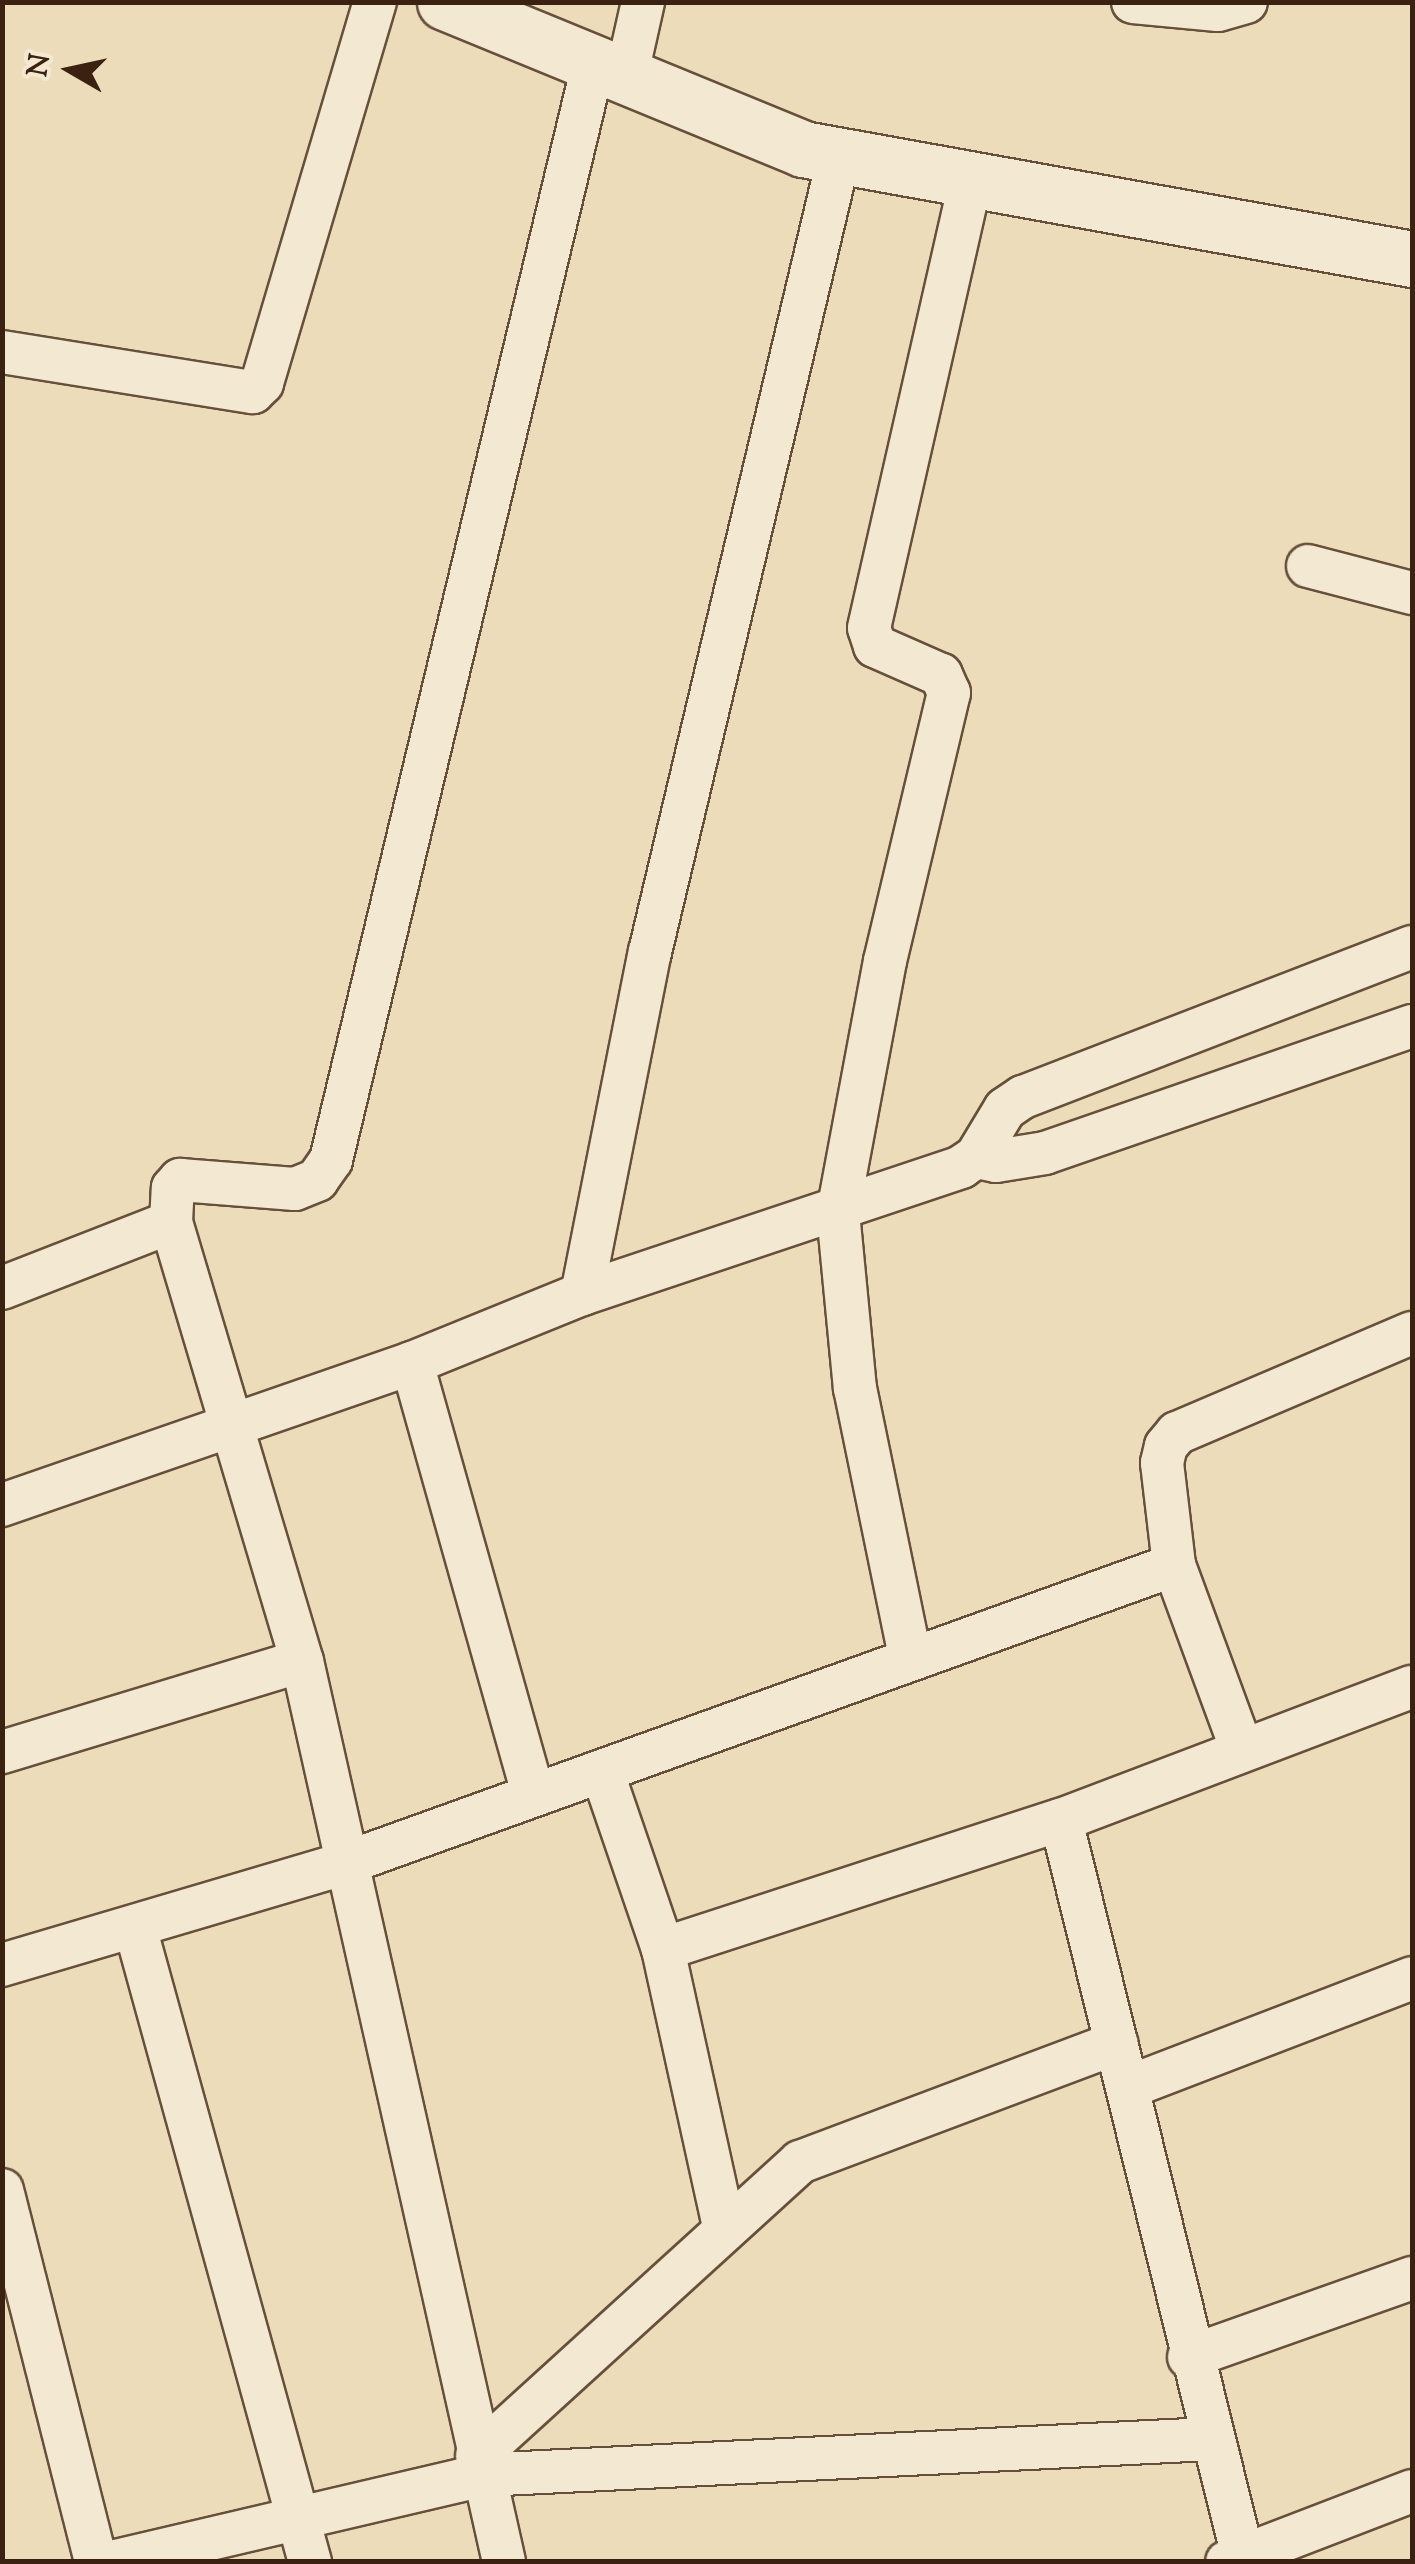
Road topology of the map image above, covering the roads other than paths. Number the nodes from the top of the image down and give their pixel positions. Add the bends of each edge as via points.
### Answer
1 (375, 2) edge
2 (445, 2) edge
3 (643, 2) edge
4 (1132, 2) edge
5 (1246, 2) edge
6 (610, 72) junction
7 (839, 156) junction
8 (970, 182) junction
9 (1412, 259) edge
10 (2, 352) edge
11 (1308, 566) dead end
12 (1412, 592) edge
13 (1412, 947) edge
14 (1412, 1026) edge
15 (976, 1157) junction
16 (838, 1212) junction
17 (171, 1222) junction
18 (2, 1288) edge
19 (582, 1294) junction
20 (1412, 1332) edge
21 (412, 1363) junction
22 (235, 1427) junction
23 (2, 1505) edge
24 (1174, 1565) junction
25 (910, 1656) junction
26 (302, 1661) junction
27 (1412, 1687) edge
28 (1242, 1750) junction
29 (2, 1752) edge
30 (602, 1771) junction
31 (533, 1794) junction
32 (1061, 1820) junction
33 (346, 1863) junction
34 (135, 1928) junction
35 (663, 1949) junction
36 (2, 1964) edge
37 (1412, 1978) edge
38 (1116, 2043) junction
39 (1131, 2086) junction
40 (2, 2190) edge
41 (724, 2226) junction
42 (1412, 2278) edge
43 (1189, 2356) junction
44 (1210, 2439) junction
45 (479, 2466) junction
46 (1412, 2491) edge
47 (299, 2515) junction
48 (1235, 2559) edge
49 (96, 2562) edge
50 (112, 2562) edge
51 (310, 2562) edge
52 (504, 2562) edge

1 - 10 street via 262,383 253,392
2 - 6 street
3 - 6 street
4 - 5 street via 1218,10
6 - 7 street via 803,149
6 - 17 street via 331,1160 317,1180 296,1190 180,1180 173,1188
7 - 8 street
7 - 19 street via 650,952
8 - 9 street
8 - 16 street via 868,628 875,646 942,674 948,693 885,962
11 - 12 street
13 - 15 street via 1022,1097 1004,1109
14 - 15 street via 1044,1152 996,1161
15 - 16 street
16 - 19 street
16 - 25 street via 855,1389
17 - 18 street
17 - 22 street
19 - 21 street
20 - 24 street via 1177,1433 1162,1463
21 - 22 street
21 - 31 street
22 - 23 street
22 - 26 street
24 - 25 street
24 - 28 street
25 - 30 street
26 - 29 street
26 - 33 street
27 - 28 street
28 - 32 street
30 - 31 street
30 - 35 street
31 - 33 street
32 - 35 street
32 - 38 street
33 - 34 street
33 - 45 street
34 - 36 street
34 - 47 street
35 - 41 street
37 - 39 street
38 - 39 street
38 - 41 street via 844,2140 771,2183
39 - 43 street
40 - 49 street
41 - 45 street
42 - 43 street
43 - 44 street
44 - 45 street
44 - 48 street
45 - 47 street
45 - 52 street
46 - 48 street
47 - 50 street
47 - 51 street

